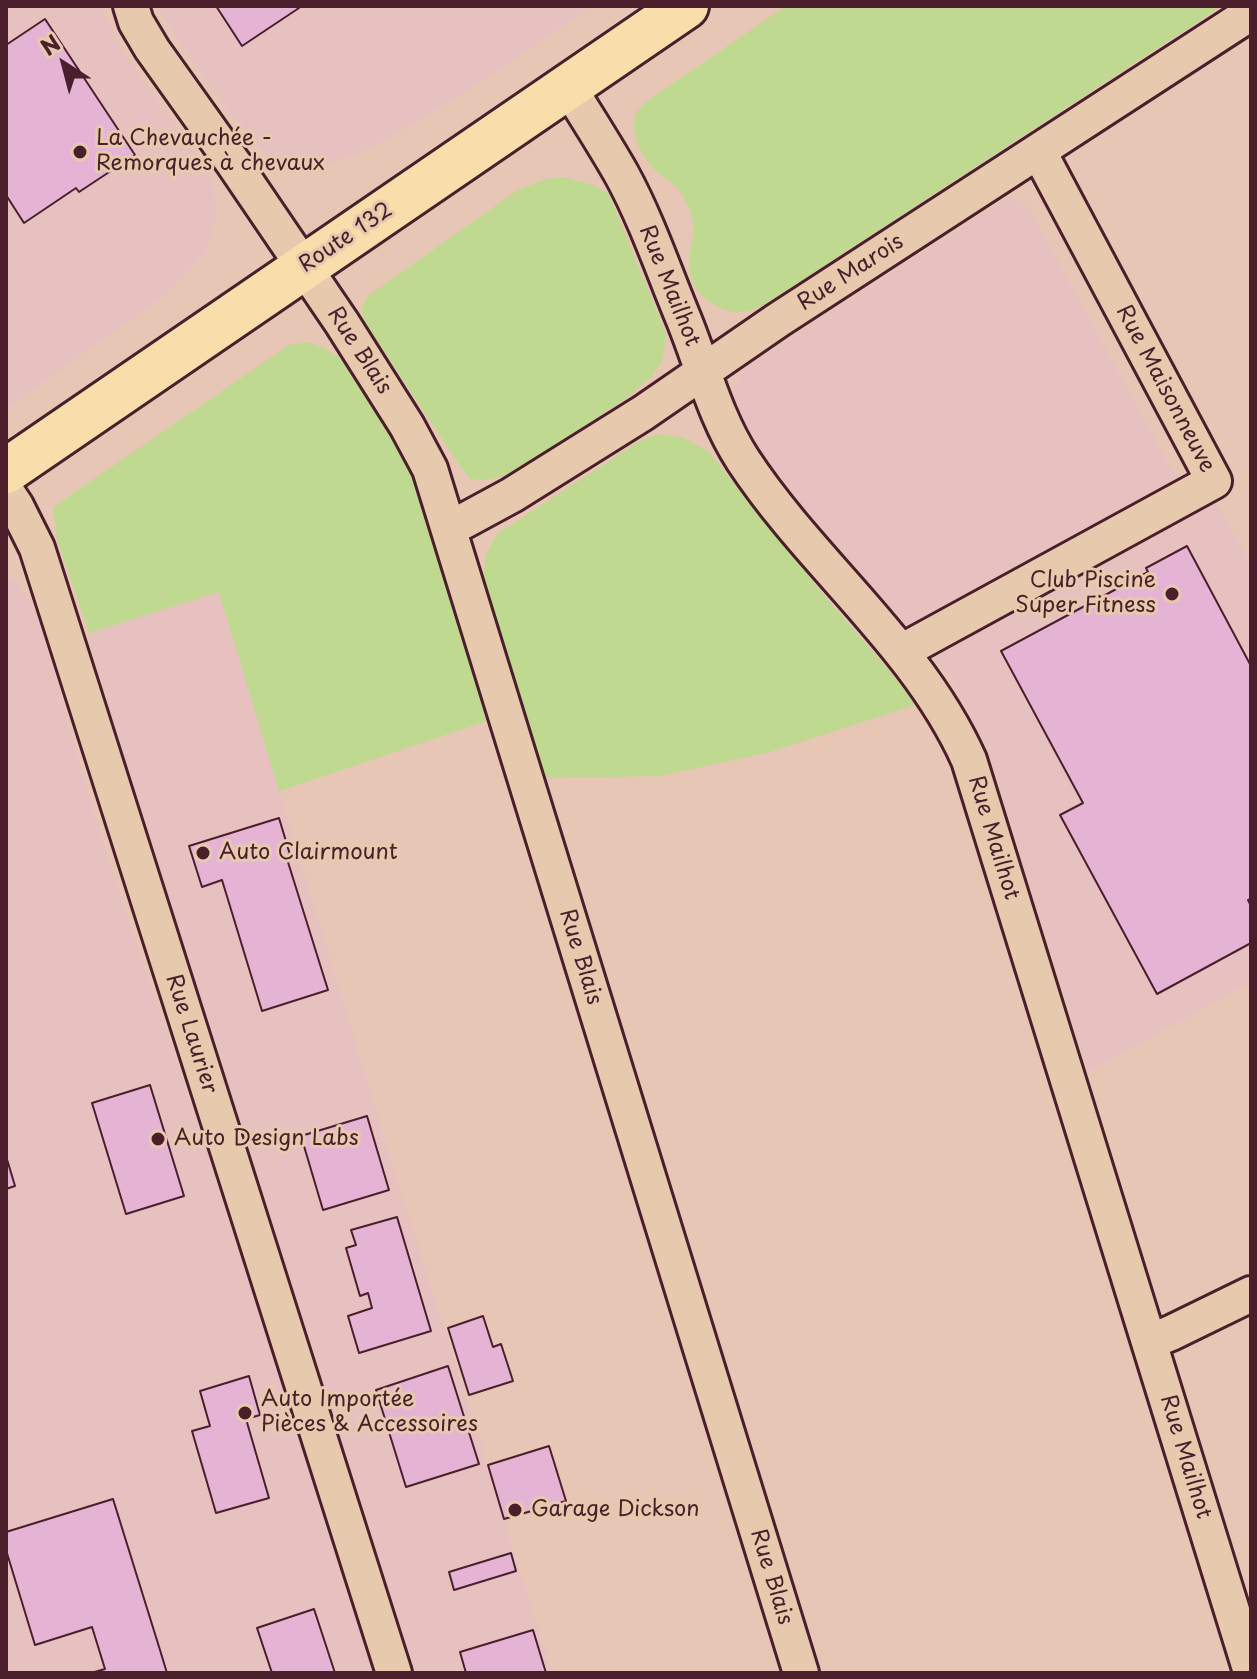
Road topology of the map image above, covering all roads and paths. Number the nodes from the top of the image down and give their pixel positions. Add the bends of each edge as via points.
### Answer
1 (131, 6) edge
2 (686, 6) edge
3 (1251, 13) edge
4 (568, 86) junction
5 (1039, 152) junction
6 (304, 267) junction
7 (703, 371) junction
8 (6, 471) edge
9 (6, 491) edge
10 (448, 527) junction
11 (901, 652) junction
12 (1251, 1294) edge
13 (1149, 1342) junction
14 (1251, 1672) edge
15 (394, 1673) edge
16 (801, 1673) edge

1 - 6 street, Rue Blais via 152,49
2 - 4 highway, Route 132
3 - 5 street, Rue Marois
4 - 6 highway, Route 132
4 - 7 street, Rue Mailhot via 635,201
5 - 7 street, Rue Marois
5 - 11 street, Rue Maisonneuve via 1214,481
6 - 8 highway, Route 132
6 - 10 street, Rue Blais via 407,426 430,469
7 - 10 street, Rue Marois via 512,495
7 - 11 street, Rue Mailhot via 726,429 765,491
9 - 15 street, Rue Laurier via 37,548
10 - 16 street, Rue Blais
11 - 13 street, Rue Mailhot via 946,715 969,760
12 - 13 street
13 - 14 street, Rue Mailhot

